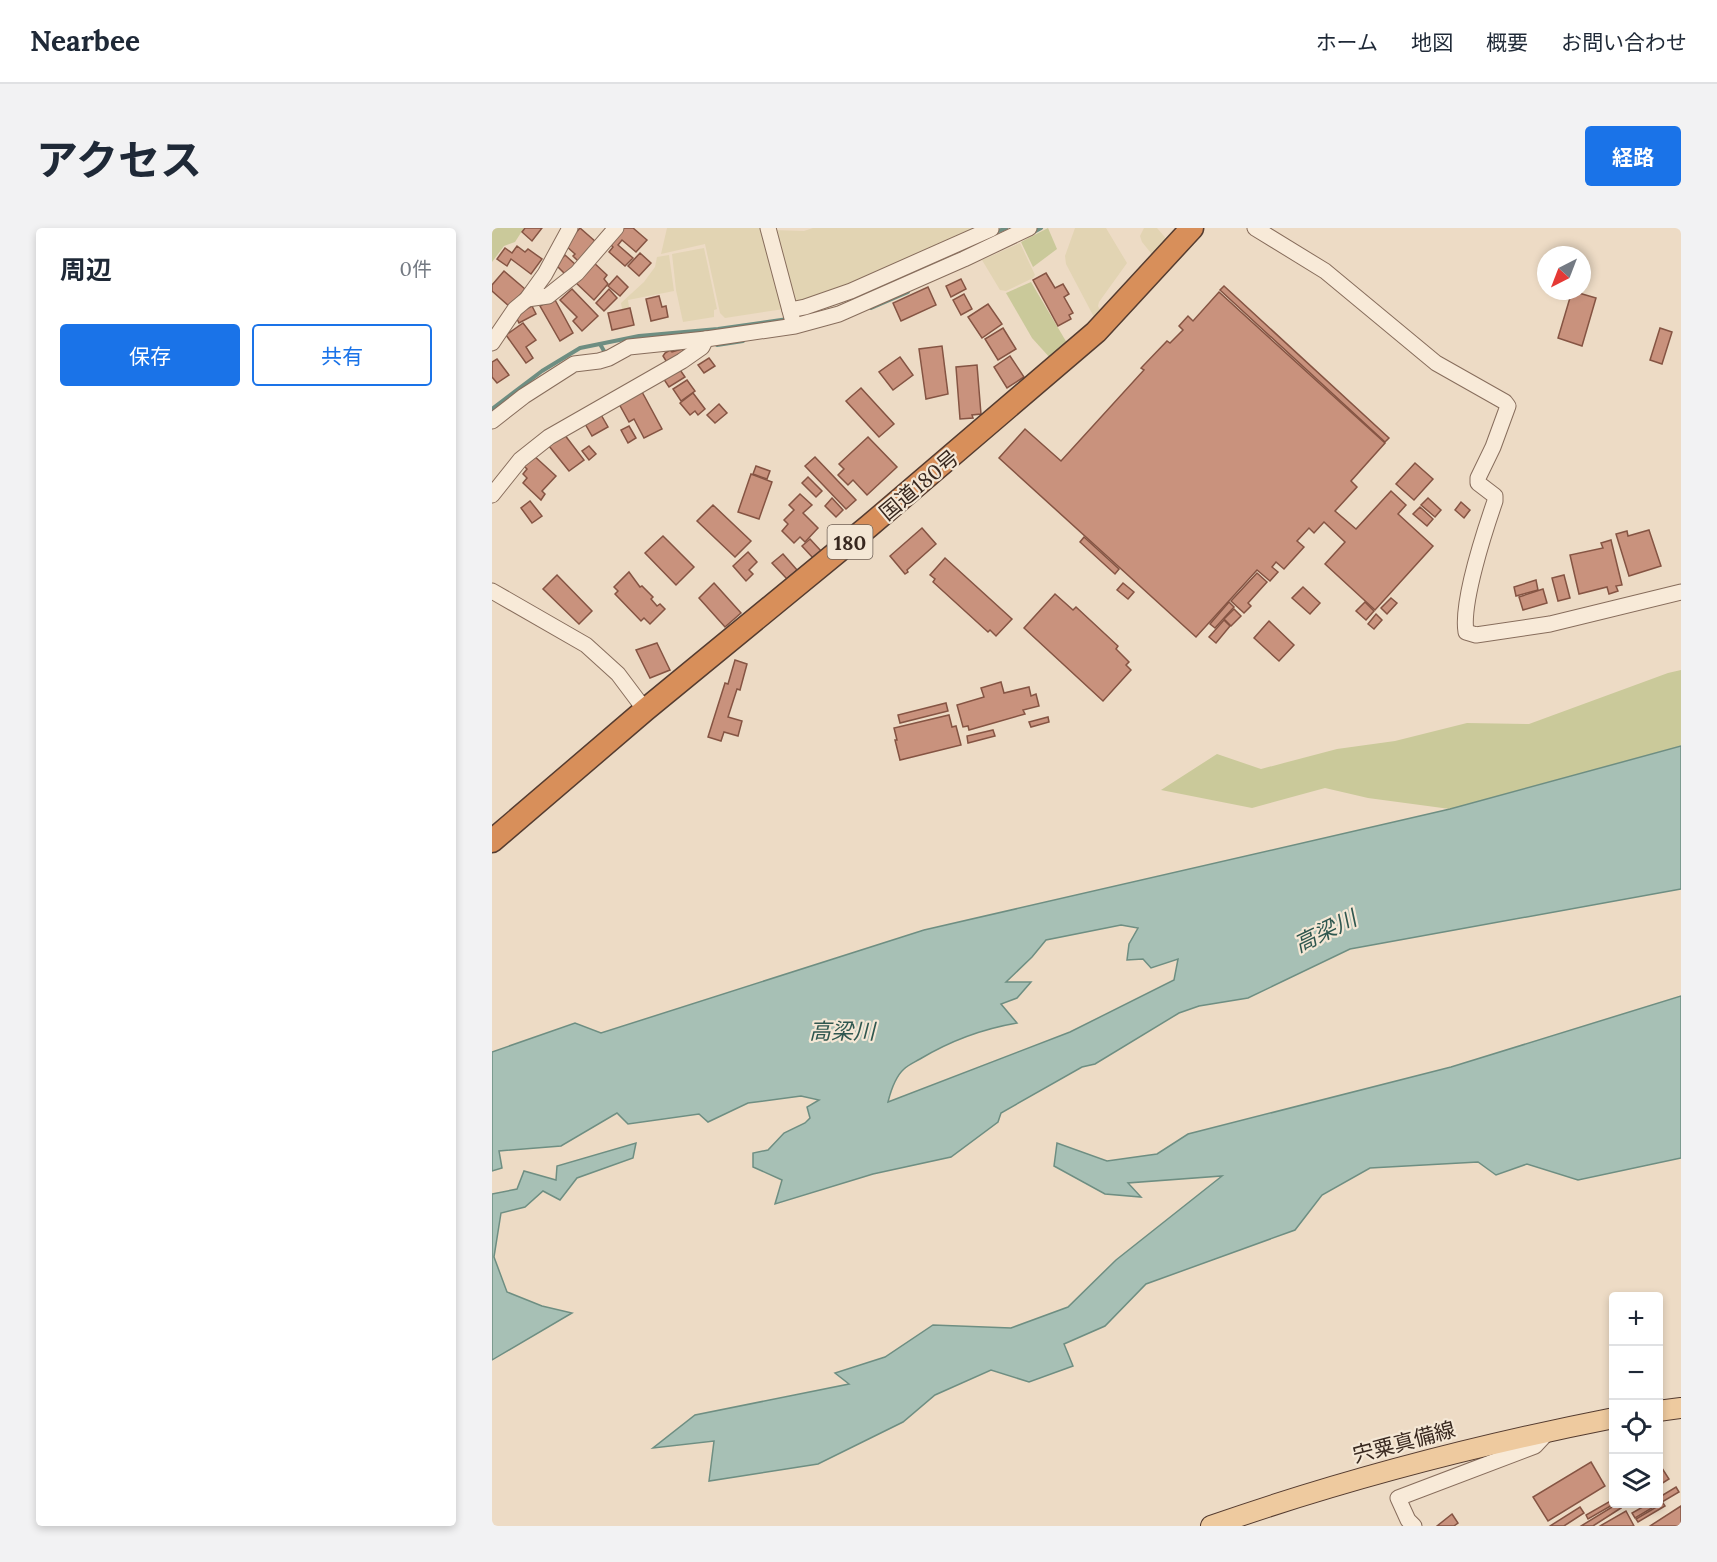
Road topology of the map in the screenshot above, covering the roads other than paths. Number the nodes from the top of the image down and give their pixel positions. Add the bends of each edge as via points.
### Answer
1 (570, 228) edge
2 (616, 228) edge
3 (768, 228) edge
4 (1029, 228) edge
5 (1192, 228) edge
6 (1255, 228) edge
7 (991, 229) edge
8 (527, 298) junction
9 (792, 318) junction
10 (704, 342) junction
11 (492, 343) edge
12 (492, 421) edge
13 (492, 495) edge
14 (492, 591) edge
15 (1681, 592) edge
16 (645, 710) junction
17 (492, 841) edge
18 (1681, 1408) edge
19 (1663, 1410) edge
20 (1609, 1419) edge
21 (1549, 1431) junction
22 (1211, 1526) edge
23 (1414, 1526) edge

1 - 8 street
2 - 8 street via 577,273 548,296
3 - 9 street
4 - 9 street via 839,314
5 - 16 highway, 国道180号 / 180 via 1096,333
6 - 15 street via 1325,271 1436,363 1508,406 1478,478 1495,501 1471,590 1465,630 1469,634 1550,624
7 - 9 street via 851,291 805,307
8 - 11 street
9 - 10 street
10 - 12 street via 629,347 609,358 574,364
10 - 13 street via 682,361 549,437 519,460
14 - 16 street via 586,645 618,674
16 - 17 highway, 国道180号 / 180
18 - 19 main road
20 - 21 main road, 宍粟真備線
21 - 22 main road, 宍粟真備線 via 1429,1459
21 - 23 street via 1535,1446 1398,1498

